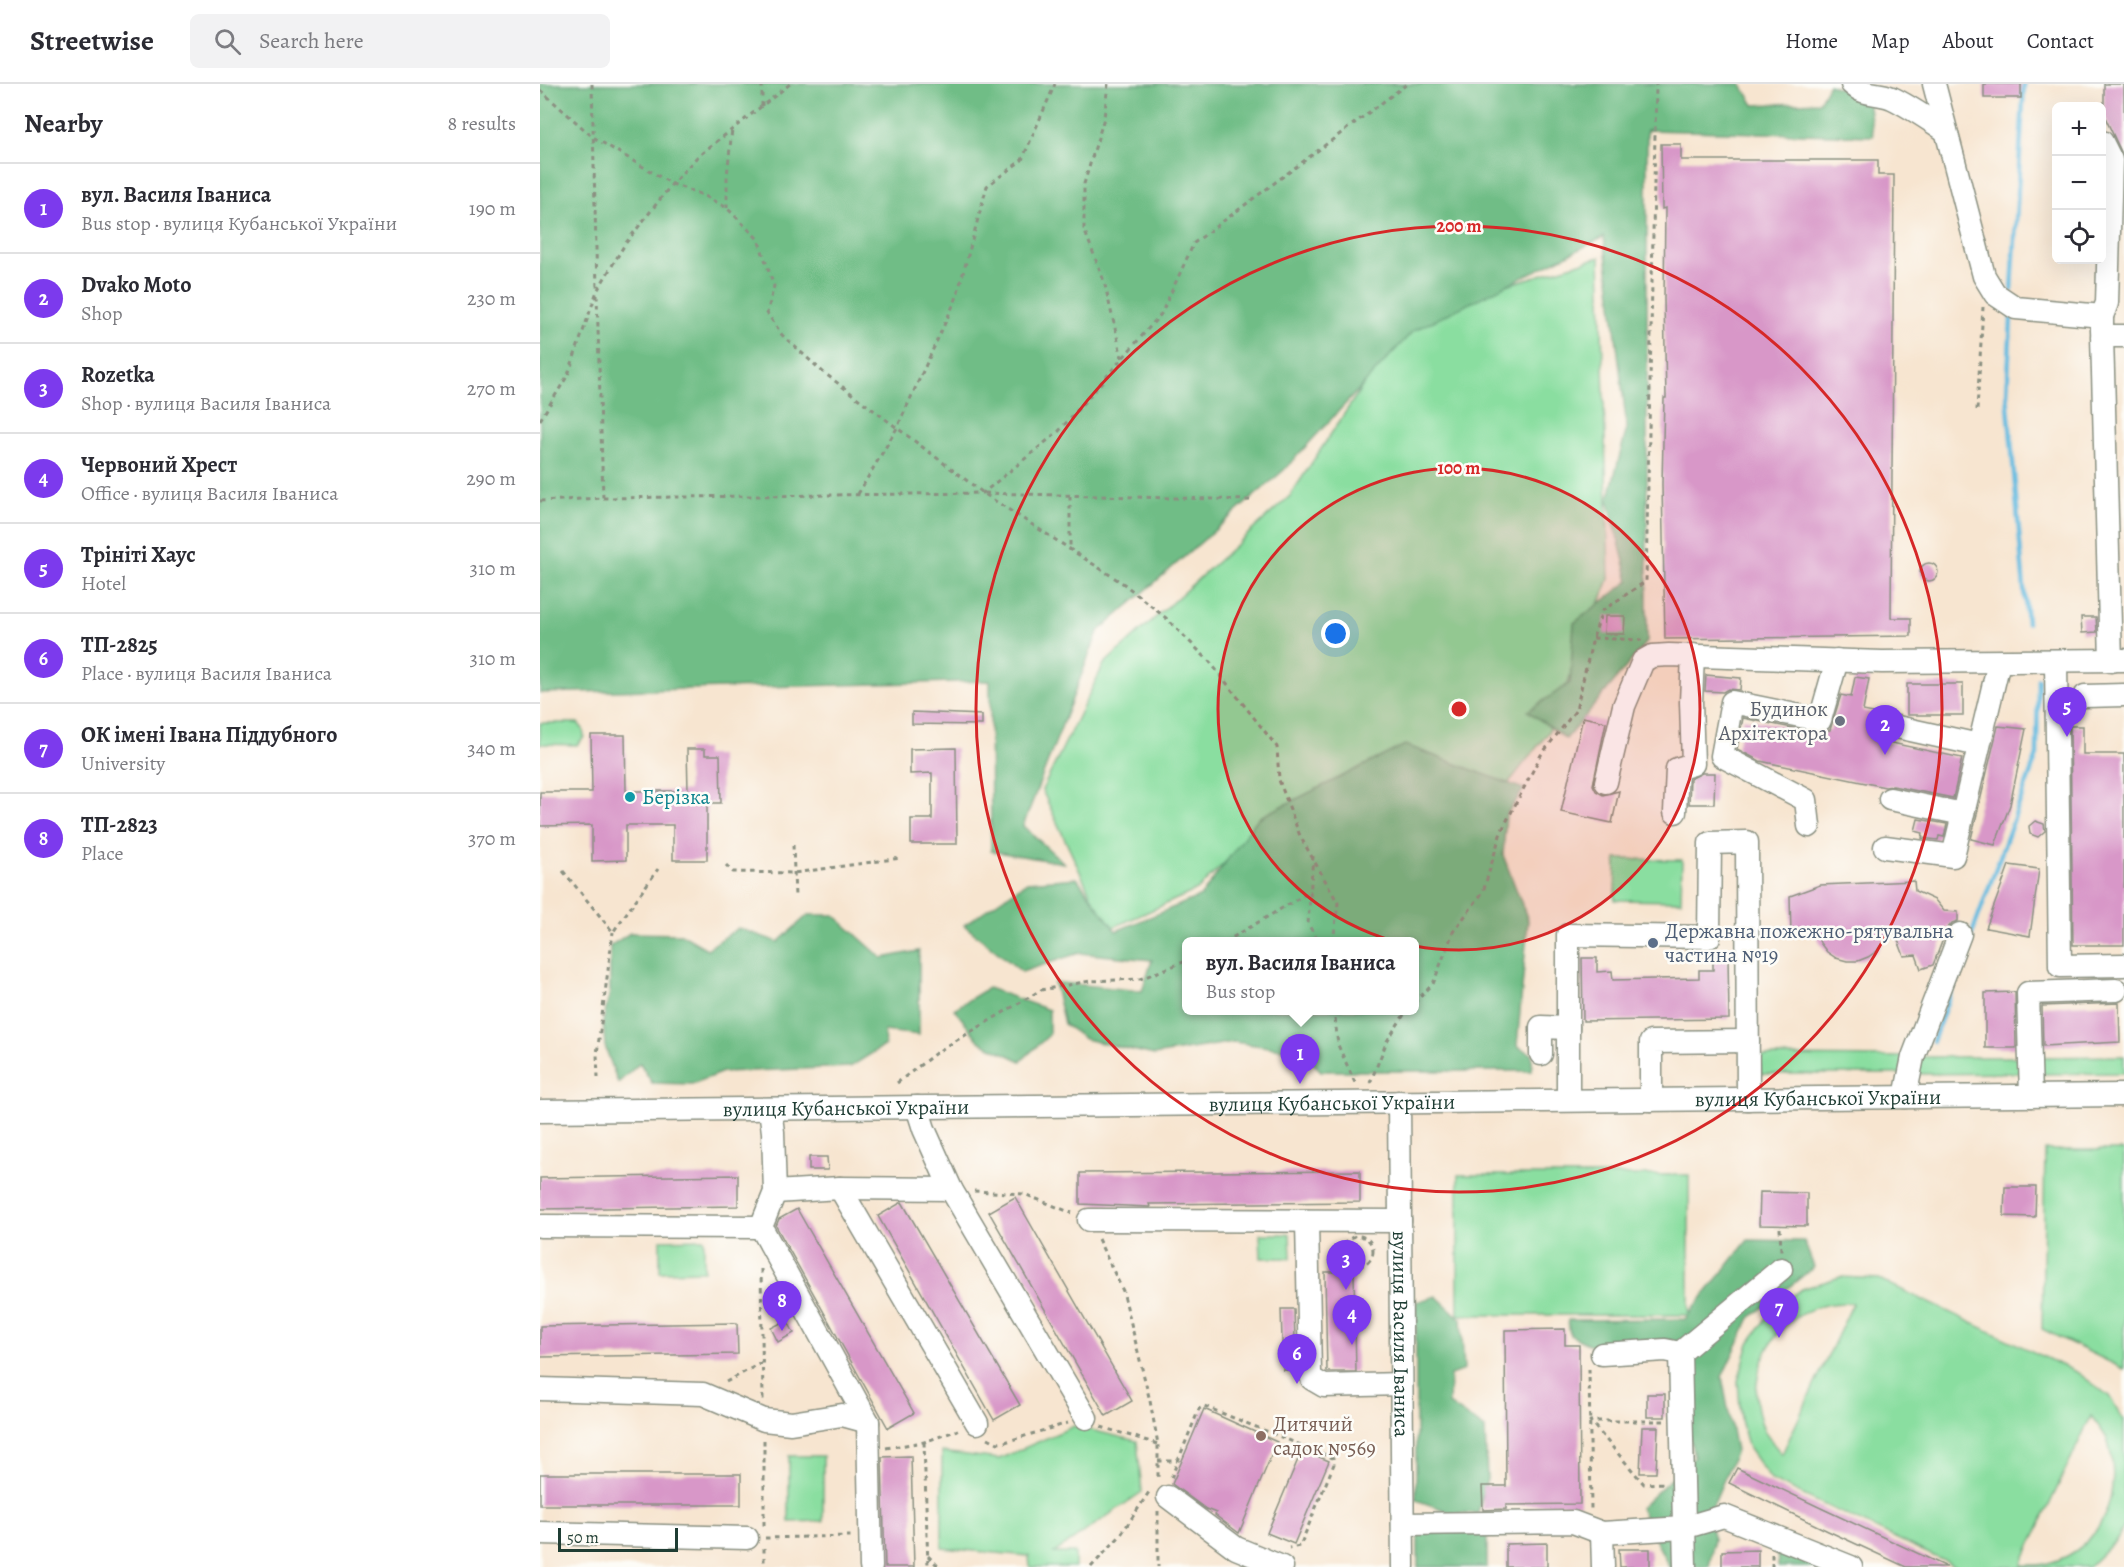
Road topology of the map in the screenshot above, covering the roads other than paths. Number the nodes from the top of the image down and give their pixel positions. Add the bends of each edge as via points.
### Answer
1 (1851, 84) edge
2 (1934, 84) edge
3 (1946, 131) junction
4 (2112, 152) edge
5 (2112, 317) edge
6 (2117, 584) edge
7 (1693, 656) junction
8 (1838, 660) junction
9 (2118, 660) edge
10 (2000, 662) junction
11 (2056, 662) junction
12 (2085, 696) dead end
13 (2124, 696) edge
14 (1897, 727) dead end
15 (1979, 745) junction
16 (1606, 782) dead end
17 (1890, 799) dead end
18 (1675, 812) dead end
19 (1963, 814) junction
20 (1809, 826) dead end
21 (1885, 847) dead end
22 (1960, 934) dead end
23 (2124, 965) edge
24 (2116, 990) dead end
25 (1568, 1028) junction
26 (1748, 1041) junction
27 (1541, 1054) dead end
28 (2124, 1095) edge
29 (2031, 1096) junction
30 (1905, 1097) junction
31 (1748, 1099) junction
32 (1568, 1100) junction
33 (1652, 1100) junction
34 (1399, 1102) junction
35 (917, 1107) junction
36 (770, 1109) junction
37 (540, 1111) edge
38 (840, 1188) junction
39 (951, 1189) junction
40 (775, 1192) junction
41 (1089, 1220) road end
42 (1307, 1221) junction
43 (1400, 1221) junction
44 (540, 1226) edge
45 (761, 1227) junction
46 (1781, 1269) dead end
47 (1680, 1353) junction
48 (1602, 1354) road end
49 (1401, 1384) junction
50 (540, 1389) edge
51 (868, 1422) junction
52 (977, 1423) dead end
53 (1095, 1424) road end
54 (1160, 1491) road end
55 (1403, 1524) junction
56 (1683, 1528) junction
57 (1597, 1531) junction
58 (540, 1533) edge
59 (747, 1538) road end
60 (1282, 1558) edge
61 (871, 1567) edge
62 (1403, 1567) edge
63 (1603, 1567) edge
64 (1684, 1567) edge
65 (1851, 1567) edge

1 - 3 street via 1865,93 1895,99
2 - 3 street
3 - 5 street via 1984,276 1995,294 2016,308
4 - 5 street
5 - 6 street
6 - 9 street
7 - 8 street
7 - 16 street via 1652,656 1643,661 1624,706
7 - 18 street via 1693,764 1677,769
8 - 10 street
8 - 20 street via 1820,720 1732,702 1722,756 1806,800
9 - 11 street
10 - 11 street
10 - 15 street
11 - 23 street via 2060,966
12 - 13 street
14 - 15 street
15 - 19 street
17 - 19 street
19 - 21 street via 1953,856
22 - 30 street via 1914,1057
24 - 29 street via 2028,993
25 - 26 street via 1568,935 1709,937 1710,843 1747,842
25 - 27 street via 1541,1027
25 - 32 street
26 - 31 street
26 - 33 street via 1651,1042
28 - 29 street, вулиця Кубанської України
29 - 30 street, вулиця Кубанської України
30 - 31 street, вулиця Кубанської України
31 - 33 street, вулиця Кубанської України
32 - 33 street, вулиця Кубанської України
32 - 34 street, вулиця Кубанської України
34 - 35 street, вулиця Кубанської України
34 - 43 street, вулиця Василя Іваниса
35 - 36 street, вулиця Кубанської України
35 - 39 street
36 - 37 street, вулиця Кубанської України
36 - 40 street
38 - 39 street
38 - 40 street
38 - 52 street
39 - 53 street
40 - 45 street
41 - 42 street
42 - 43 street
42 - 49 street via 1312,1379 1324,1386
43 - 49 street, вулиця Василя Іваниса
44 - 45 street
45 - 51 street
46 - 47 street
47 - 48 street via 1665,1350
47 - 56 street
49 - 55 street, вулиця Василя Іваниса
50 - 51 street via 703,1394 764,1420 791,1424 842,1415
51 - 61 street
54 - 60 street via 1236,1548
55 - 57 street via 1573,1522
55 - 62 street, вулиця Василя Іваниса
56 - 57 street
56 - 64 street
56 - 65 street via 1724,1516
57 - 63 street
58 - 59 street

